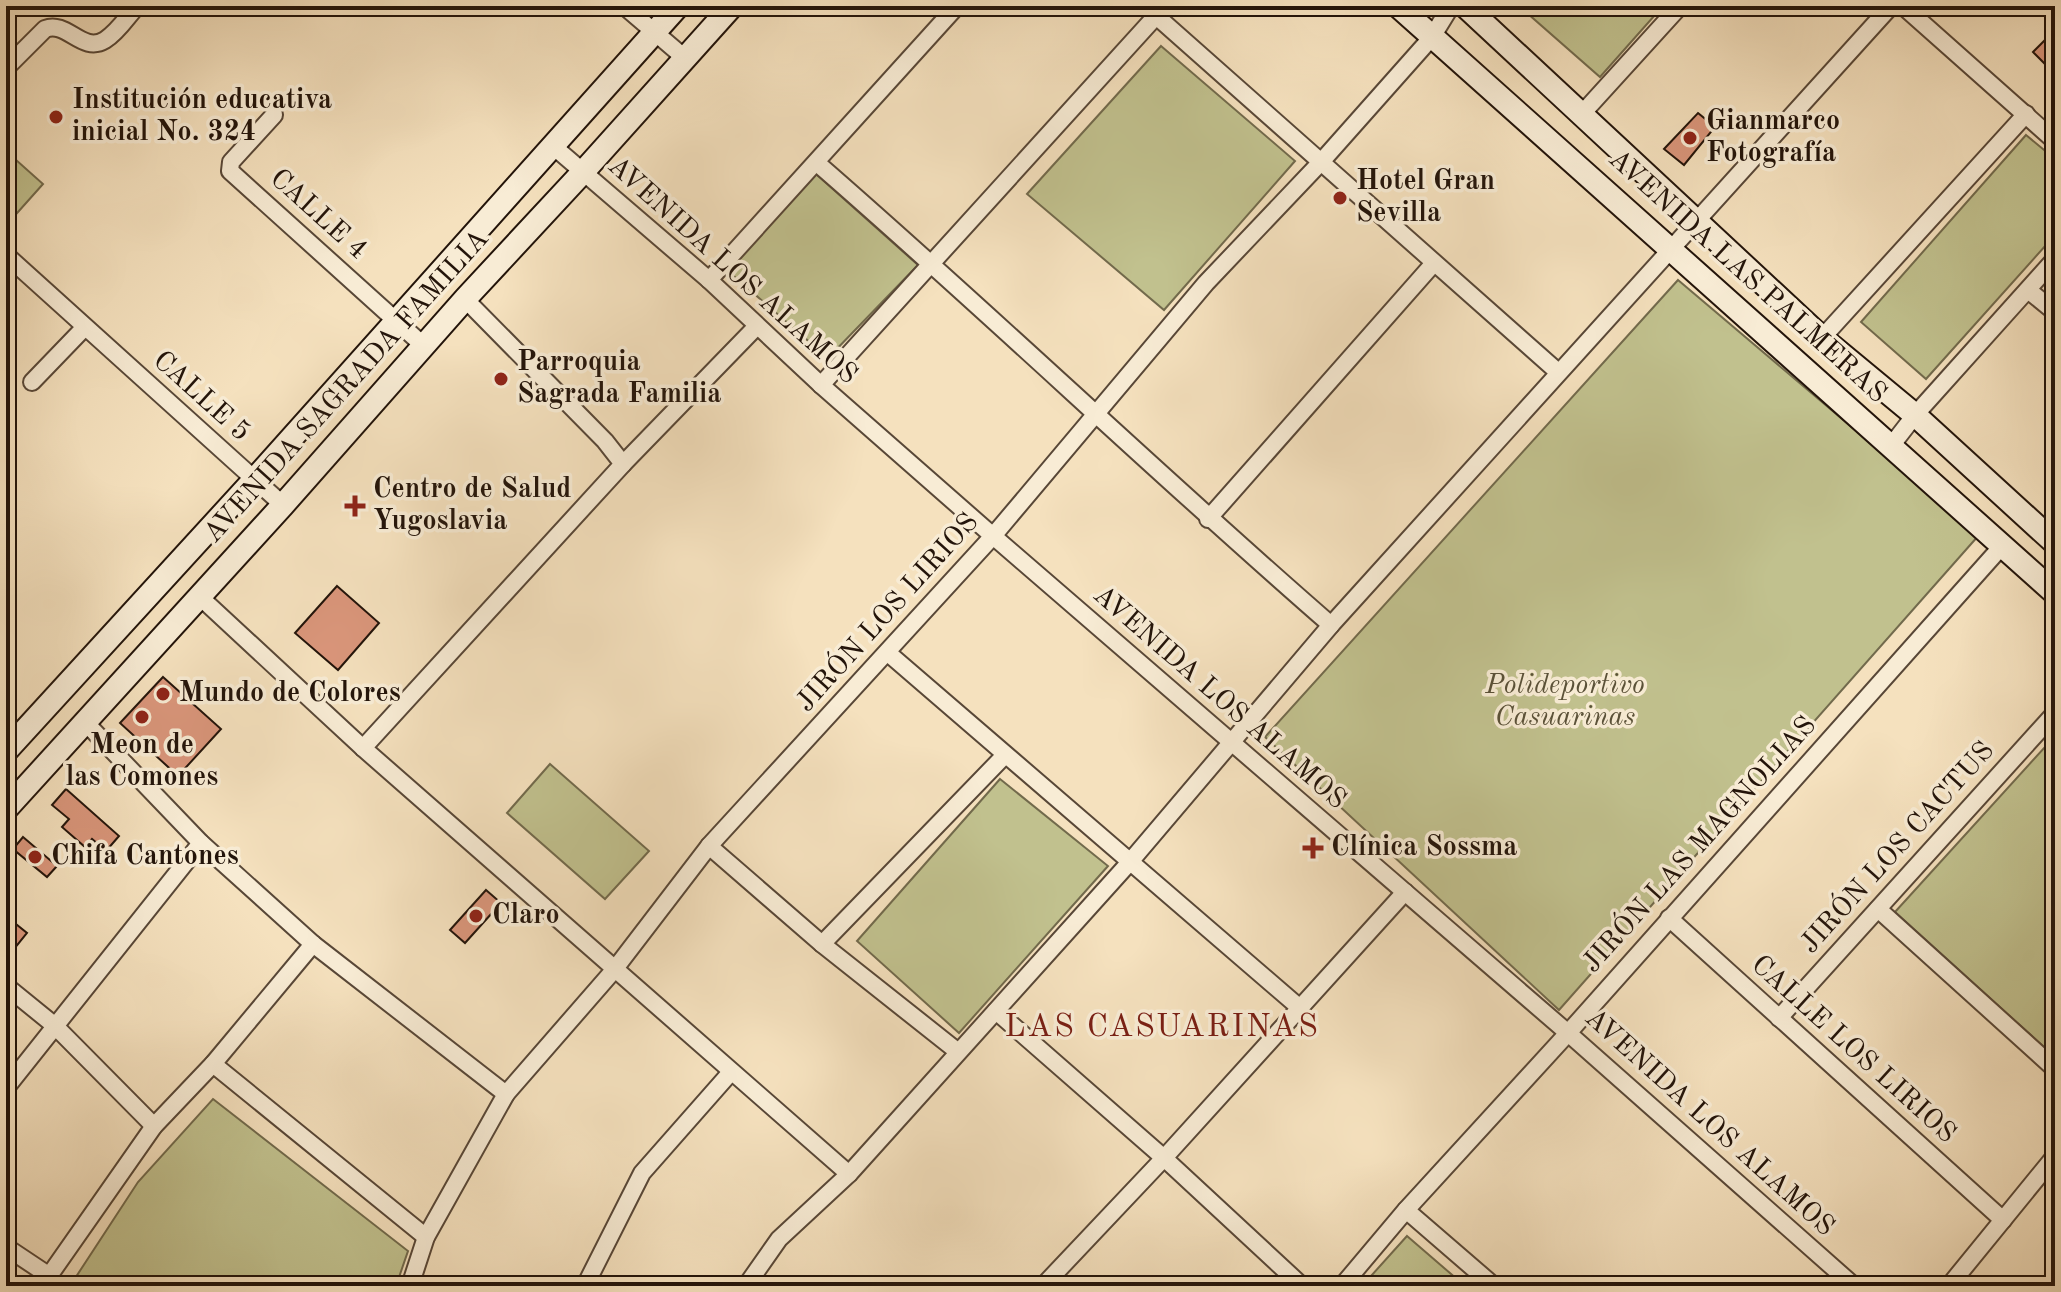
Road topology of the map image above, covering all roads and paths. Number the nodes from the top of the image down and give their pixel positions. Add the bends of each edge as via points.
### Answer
1 (137, 6) edge
2 (624, 6) edge
3 (678, 6) edge
4 (732, 6) edge
5 (957, 6) edge
6 (1398, 6) edge
7 (1451, 6) edge
8 (1465, 6) edge
9 (1680, 6) edge
10 (1891, 6) edge
11 (1903, 6) edge
12 (1150, 11) edge
13 (655, 33) junction
14 (1432, 37) junction
15 (686, 59) junction
16 (6, 68) edge
17 (2026, 114) junction
18 (274, 115) dead end
19 (1580, 116) junction
20 (2055, 141) edge
21 (553, 146) junction
22 (1321, 162) junction
23 (817, 163) junction
24 (583, 172) junction
25 (1695, 221) junction
26 (1671, 248) junction
27 (6, 255) edge
28 (2055, 259) edge
29 (931, 262) junction
30 (1434, 263) junction
31 (709, 280) junction
32 (2028, 290) junction
33 (465, 299) junction
34 (2055, 312) edge
35 (395, 320) junction
36 (757, 326) junction
37 (85, 327) junction
38 (1822, 338) junction
39 (424, 346) junction
40 (1558, 372) junction
41 (32, 382) dead end
42 (821, 385) junction
43 (1915, 415) junction
44 (1096, 417) junction
45 (1891, 446) junction
46 (623, 464) junction
47 (254, 480) junction
48 (283, 505) junction
49 (1208, 519) junction
50 (993, 536) junction
51 (2055, 543) edge
52 (2002, 546) junction
53 (2055, 593) edge
54 (199, 596) junction
55 (1331, 625) junction
56 (888, 653) junction
57 (2055, 713) edge
58 (85, 722) junction
59 (1232, 743) junction
60 (363, 748) junction
61 (6, 751) edge
62 (1005, 755) junction
63 (8, 802) edge
64 (201, 843) junction
65 (709, 846) junction
66 (1129, 863) junction
67 (1405, 892) junction
68 (1878, 909) junction
69 (1669, 918) junction
70 (313, 944) junction
71 (822, 944) junction
72 (614, 970) junction
73 (6, 986) edge
74 (1300, 1008) junction
75 (996, 1011) junction
76 (1779, 1018) junction
77 (54, 1025) junction
78 (1568, 1033) junction
79 (957, 1051) junction
80 (213, 1064) junction
81 (2055, 1069) edge
82 (731, 1072) junction
83 (6, 1088) edge
84 (506, 1094) junction
85 (154, 1126) junction
86 (2055, 1156) edge
87 (1164, 1158) junction
88 (849, 1174) junction
89 (1406, 1210) junction
90 (2003, 1220) junction
91 (426, 1237) junction
92 (6, 1247) edge
93 (45, 1280) edge
94 (410, 1286) edge
95 (585, 1286) edge
96 (746, 1286) edge
97 (1043, 1286) edge
98 (1302, 1286) edge
99 (1342, 1286) edge
100 (1494, 1286) edge
101 (1854, 1286) edge
102 (1949, 1286) edge

1 - 16 street via 107,39 95,44 60,28 45,29
2 - 13 street
3 - 13 main road, AVENIDA SAGRADA FAMILIA
4 - 15 main road, AVENIDA SAGRADA FAMILIA
5 - 23 street
6 - 14 main road, AVENIDA LAS PALMERAS
7 - 14 street, JIRÓN LOS LIRIOS
8 - 19 main road, AVENIDA LAS PALMERAS
9 - 19 street
10 - 25 street
11 - 17 street
12 - 22 street
12 - 29 street
13 - 15 street
13 - 21 main road, AVENIDA SAGRADA FAMILIA
14 - 22 street, JIRÓN LOS LIRIOS
14 - 26 main road, AVENIDA LAS PALMERAS
15 - 24 main road, AVENIDA SAGRADA FAMILIA
17 - 20 street
17 - 38 street
18 - 35 street, CALLE 4 via 231,162 230,171
19 - 25 main road, AVENIDA LAS PALMERAS
21 - 24 street, AVENIDA LOS ALAMOS
21 - 35 main road, AVENIDA SAGRADA FAMILIA
22 - 30 street
22 - 44 street, JIRÓN LOS LIRIOS via 1206,283
23 - 29 street
23 - 31 street
24 - 31 street, AVENIDA LOS ALAMOS
24 - 33 main road, AVENIDA SAGRADA FAMILIA
25 - 26 street
25 - 38 main road, AVENIDA LAS PALMERAS
26 - 40 street
26 - 45 main road, AVENIDA LAS PALMERAS
27 - 37 street, CALLE 5
28 - 32 street
29 - 42 street
29 - 44 street
30 - 40 street
30 - 49 street
31 - 36 street, AVENIDA LOS ALAMOS
32 - 34 street
32 - 43 street
33 - 39 main road, AVENIDA SAGRADA FAMILIA
33 - 46 street
35 - 39 street, CALLE 4
35 - 47 main road, AVENIDA SAGRADA FAMILIA
36 - 42 street, AVENIDA LOS ALAMOS
36 - 46 street
37 - 41 street
37 - 47 street, CALLE 5
38 - 43 main road, AVENIDA LAS PALMERAS
39 - 48 main road, AVENIDA SAGRADA FAMILIA
40 - 55 street
42 - 50 street, AVENIDA LOS ALAMOS
43 - 45 street
43 - 51 main road, AVENIDA LAS PALMERAS
44 - 49 street
44 - 50 street, JIRÓN LOS LIRIOS
45 - 52 main road, AVENIDA LAS PALMERAS
46 - 60 street
47 - 48 street, CALLE 5
47 - 61 main road, AVENIDA SAGRADA FAMILIA
48 - 54 main road, AVENIDA SAGRADA FAMILIA
49 - 55 street
50 - 56 street, JIRÓN LOS LIRIOS
50 - 59 street, AVENIDA LOS ALAMOS
52 - 53 main road, AVENIDA LAS PALMERAS
52 - 69 street, JIRÓN LAS MAGNOLIAS
54 - 58 main road, AVENIDA SAGRADA FAMILIA
54 - 60 street
55 - 59 street
56 - 62 street
56 - 65 street, JIRÓN LOS LIRIOS
57 - 68 street, JIRÓN LOS CACTUS
58 - 63 main road, AVENIDA SAGRADA FAMILIA
58 - 64 street
59 - 66 street
59 - 67 street, AVENIDA LOS ALAMOS
60 - 72 street
62 - 66 street
62 - 71 street
64 - 70 street
64 - 77 street
65 - 71 street
65 - 72 street, JIRÓN LOS LIRIOS
66 - 74 street
66 - 75 street
67 - 74 street
67 - 78 street, AVENIDA LOS ALAMOS
68 - 76 street, JIRÓN LOS CACTUS
68 - 81 street
69 - 76 street, CALLE LOS LIRIOS
69 - 78 street, JIRÓN LAS MAGNOLIAS
70 - 80 street
70 - 84 street
71 - 79 street
72 - 82 street
72 - 84 street, JIRÓN LOS LIRIOS
73 - 77 street
74 - 87 street
75 - 79 street
75 - 87 street
76 - 90 street, CALLE LOS LIRIOS
77 - 83 street
77 - 85 street
78 - 89 street, JIRÓN LAS MAGNOLIAS
78 - 101 street, AVENIDA LOS ALAMOS
79 - 88 street
80 - 85 street
80 - 91 street
82 - 88 street
82 - 95 street via 642,1173
84 - 91 street, JIRÓN LOS LIRIOS
85 - 93 street
86 - 90 street
87 - 97 street
87 - 98 street
88 - 96 street via 779,1239
89 - 99 street, JIRÓN LAS MAGNOLIAS
89 - 100 street
90 - 102 street
91 - 94 street, JIRÓN LOS LIRIOS
92 - 93 street

